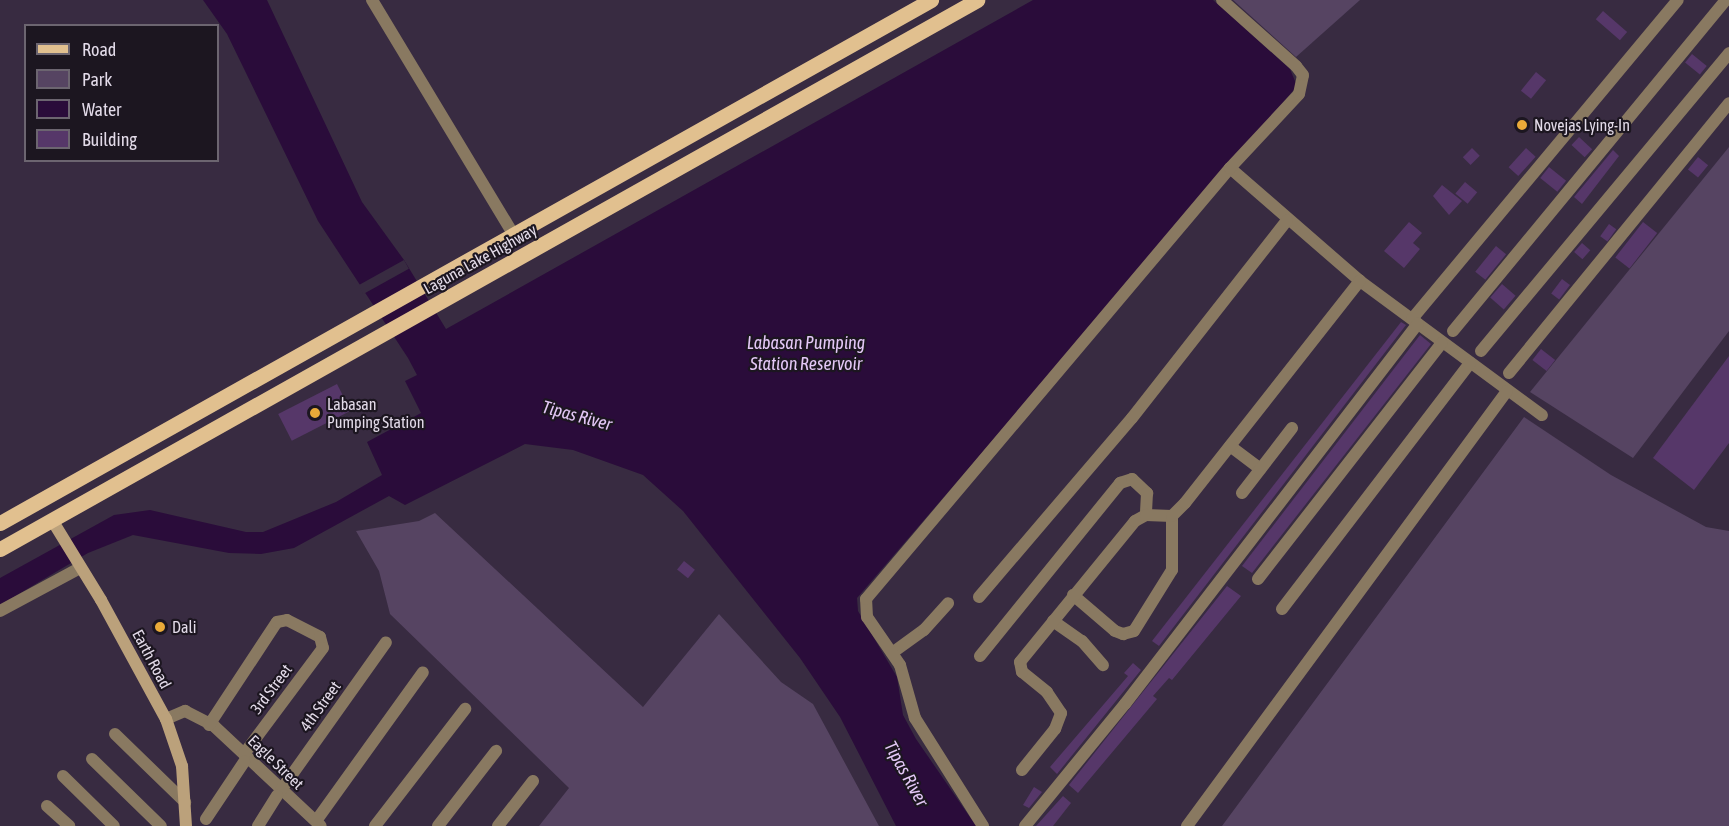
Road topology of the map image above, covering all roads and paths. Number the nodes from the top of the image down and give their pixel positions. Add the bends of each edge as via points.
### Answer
1 (372, 0) edge
2 (931, 0) edge
3 (939, 0) edge
4 (977, 0) edge
5 (1222, 0) edge
6 (1678, 0) edge
7 (1726, 0) edge
8 (948, 16) junction
9 (1729, 53) edge
10 (1729, 103) edge
11 (1230, 168) junction
12 (1287, 220) junction
13 (513, 234) junction
14 (1360, 281) junction
15 (1415, 322) junction
16 (1453, 331) dead end
17 (1442, 343) junction
18 (1481, 351) dead end
19 (1470, 363) junction
20 (1509, 373) dead end
21 (1507, 391) junction
22 (1542, 415) dead end
23 (1292, 428) dead end
24 (1230, 446) junction
25 (1260, 469) junction
26 (1242, 493) dead end
27 (1146, 515) junction
28 (1172, 516) junction
29 (52, 520) junction
30 (0, 523) edge
31 (0, 549) edge
32 (78, 564) junction
33 (1258, 579) dead end
34 (1073, 595) junction
35 (979, 597) dead end
36 (948, 603) dead end
37 (1282, 609) dead end
38 (0, 611) edge
39 (1053, 621) junction
40 (386, 642) dead end
41 (891, 653) junction
42 (981, 656) dead end
43 (1103, 665) dead end
44 (423, 672) dead end
45 (465, 709) dead end
46 (166, 719) junction
47 (208, 724) junction
48 (115, 734) dead end
49 (496, 751) dead end
50 (244, 758) junction
51 (92, 759) dead end
52 (1022, 770) dead end
53 (63, 776) dead end
54 (533, 781) dead end
55 (279, 792) junction
56 (185, 802) junction
57 (47, 806) dead end
58 (206, 819) dead end
59 (316, 825) edge
60 (69, 826) edge
61 (114, 826) edge
62 (161, 826) edge
63 (186, 826) edge
64 (258, 826) edge
65 (375, 826) edge
66 (438, 826) edge
67 (498, 826) edge
68 (983, 826) edge
69 (1024, 826) edge
70 (1187, 826) edge

1 - 13 street
2 - 13 main road, Laguna Lake Highway
3 - 8 main road
4 - 8 main road, Laguna Lake Highway
5 - 11 street via 1303,75 1299,94
6 - 15 street
7 - 16 street
8 - 29 main road, Laguna Lake Highway
9 - 18 street
10 - 20 street
11 - 12 street
11 - 41 street via 871,591 864,609
12 - 14 street
12 - 35 street via 1132,418
13 - 30 main road, Laguna Lake Highway
14 - 15 street
14 - 24 street
15 - 17 street
15 - 69 street via 1132,695
17 - 19 street
17 - 33 street
19 - 21 street
19 - 37 street
21 - 22 street
21 - 70 street
23 - 25 street
24 - 25 street
24 - 28 street
25 - 26 street
27 - 28 street
27 - 34 street via 1135,521
27 - 42 street via 1147,493 1132,479 1120,483
28 - 34 street via 1172,570 1134,631 1115,632
29 - 31 main road, Laguna Lake Highway
29 - 32 street, Earth Road
32 - 38 street
32 - 46 street, Earth Road
34 - 39 street
36 - 41 street via 924,630
39 - 43 street via 1082,641
39 - 52 street via 1020,667 1059,706 1061,720
40 - 55 street, 4th Street
41 - 68 street via 900,665 915,718
44 - 59 street
45 - 65 street
46 - 47 street, Eagle Street via 185,711
46 - 56 street, Earth Road via 177,744
47 - 50 street, Eagle Street
47 - 50 street, 3rd Street via 277,622 287,620 320,637 324,644
48 - 56 street
49 - 66 street
50 - 55 street, Eagle Street
50 - 58 street, 3rd Street
51 - 62 street
53 - 61 street
54 - 67 street
55 - 59 street, Eagle Street
55 - 64 street, 4th Street
56 - 63 street, Earth Road
57 - 60 street

